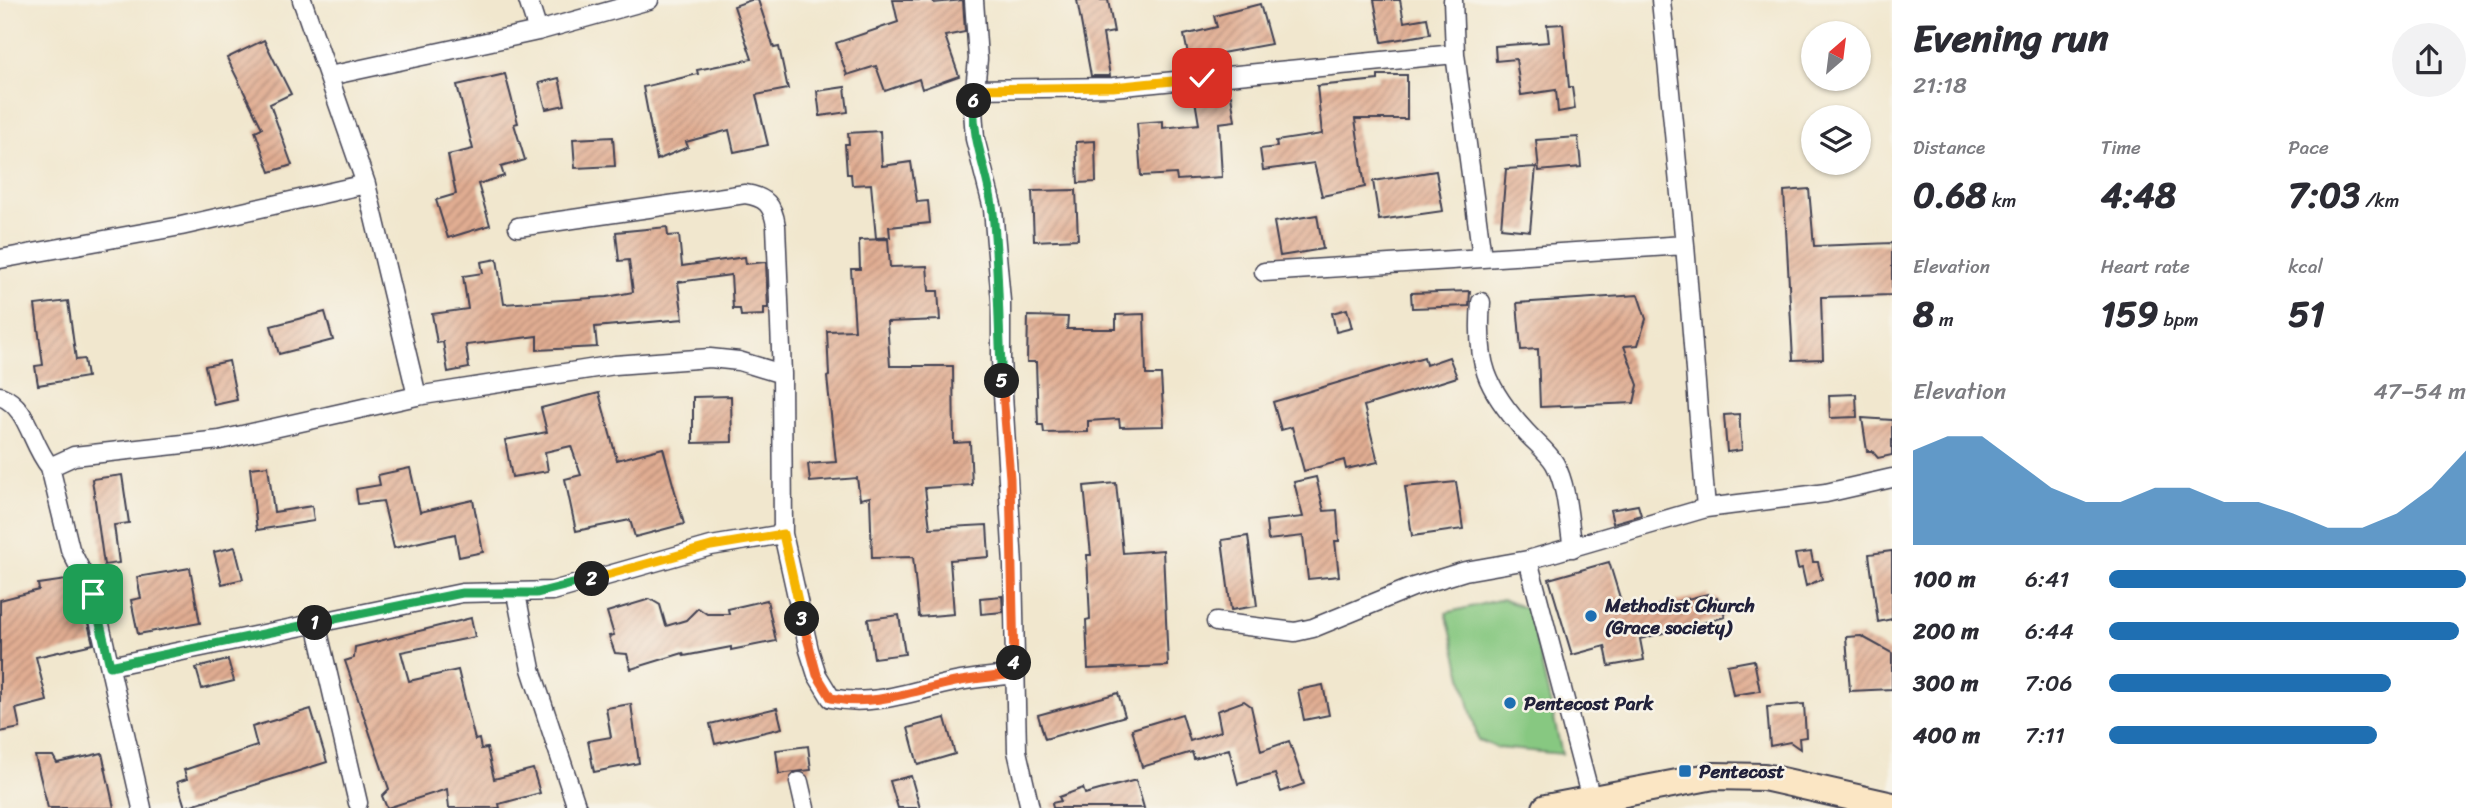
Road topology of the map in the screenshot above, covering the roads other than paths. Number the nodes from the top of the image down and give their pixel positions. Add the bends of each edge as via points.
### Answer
1 (302, 0) edge
2 (528, 0) edge
3 (649, 0) edge
4 (974, 0) edge
5 (1453, 0) edge
6 (1661, 0) edge
7 (538, 31) junction
8 (1455, 54) junction
9 (328, 76) junction
10 (975, 89) junction
11 (366, 184) junction
12 (518, 227) dead end
13 (1685, 245) junction
14 (1482, 257) junction
15 (0, 259) edge
16 (1264, 272) dead end
17 (1481, 302) dead end
18 (782, 374) junction
19 (0, 396) edge
20 (417, 396) junction
21 (50, 467) junction
22 (1892, 478) edge
23 (1706, 508) junction
24 (783, 534) junction
25 (1573, 548) junction
26 (1528, 561) junction
27 (516, 594) junction
28 (1216, 622) dead end
29 (316, 623) junction
30 (110, 666) junction
31 (1014, 674) junction
32 (799, 782) dead end
33 (1591, 799) junction
34 (358, 803) dead end
35 (1892, 806) edge
36 (142, 808) edge
37 (577, 808) edge
38 (805, 808) edge
39 (1030, 808) edge
40 (1546, 808) edge

1 - 9 street
2 - 7 street
3 - 7 street
4 - 10 street
5 - 8 street
6 - 13 street
7 - 9 street
8 - 10 street via 1113,87
8 - 14 street
9 - 11 street
10 - 31 street via 975,139 993,209 1001,301
11 - 15 street via 181,226
11 - 20 street
12 - 18 street via 745,194 765,200 774,209 776,226
13 - 14 street
13 - 23 street
14 - 16 street
17 - 25 street via 1478,339 1484,367 1506,410 1555,463
18 - 20 street via 739,361 680,359 540,375
18 - 24 street
19 - 21 street via 19,406 38,453
20 - 21 street via 220,440 74,456
21 - 30 street via 70,550 93,594
22 - 23 street via 1826,493
23 - 25 street
24 - 27 street via 711,546 553,591
24 - 31 street via 809,650 831,698 854,703 885,700 956,682
25 - 26 street
26 - 28 street via 1465,571 1295,632
26 - 33 street
27 - 29 street via 462,593
27 - 37 street via 531,669
29 - 30 street
29 - 34 street
30 - 36 street
31 - 39 street via 1017,751
32 - 38 street
33 - 35 street via 1714,776 1764,777
33 - 40 street

